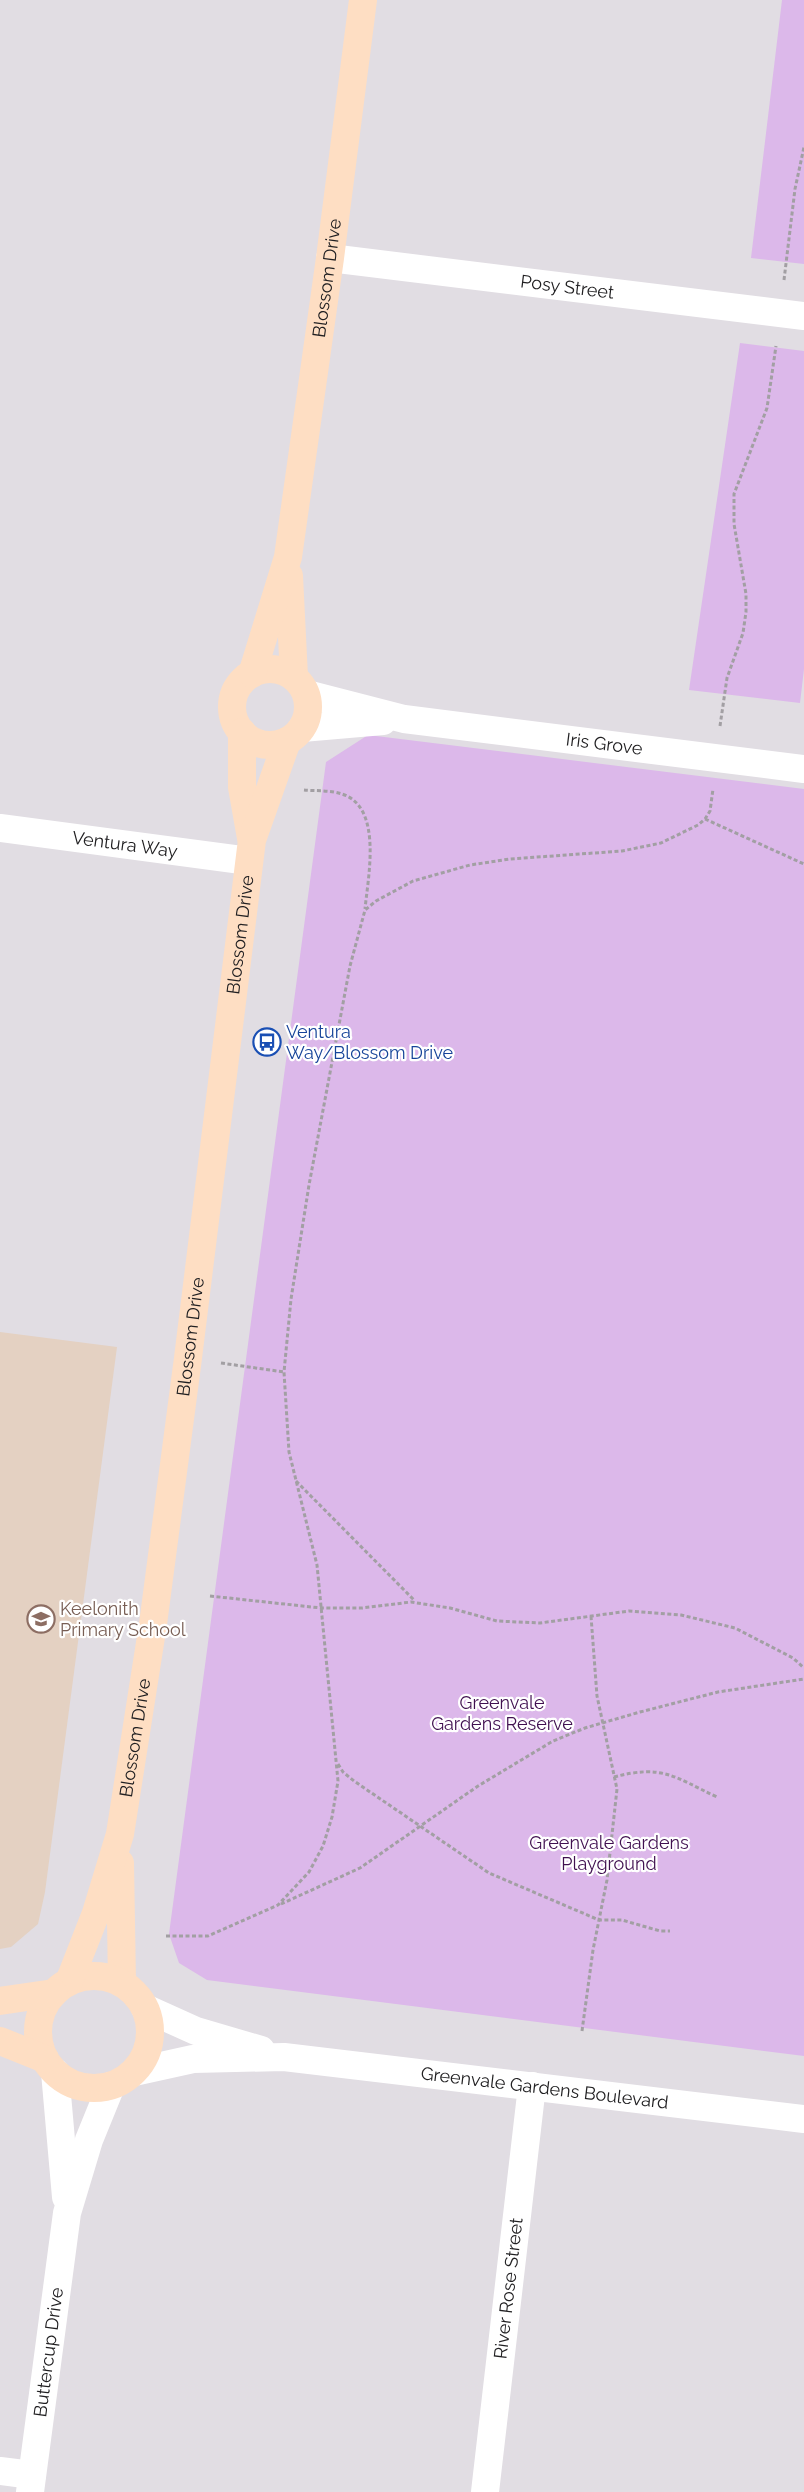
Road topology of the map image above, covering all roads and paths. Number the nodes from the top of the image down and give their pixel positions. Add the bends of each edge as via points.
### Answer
1 (363, 0) edge
2 (804, 147) edge
3 (330, 258) junction
4 (792, 314) edge
5 (288, 557) junction
6 (252, 674) junction
7 (300, 686) junction
8 (404, 719) junction
9 (242, 732) junction
10 (294, 734) junction
11 (716, 759) junction
12 (804, 769) edge
13 (271, 786) junction
14 (705, 819) junction
15 (0, 828) edge
16 (250, 850) junction
17 (804, 864) edge
18 (365, 910) junction
19 (188, 1358) junction
20 (284, 1372) junction
21 (296, 1481) junction
22 (210, 1596) dead end
23 (417, 1603) junction
24 (321, 1608) junction
25 (591, 1616) junction
26 (804, 1668) edge
27 (804, 1679) edge
28 (603, 1723) junction
29 (337, 1763) junction
30 (614, 1777) junction
31 (717, 1797) dead end
32 (423, 1826) junction
33 (120, 1834) junction
34 (278, 1905) junction
35 (599, 1920) junction
36 (670, 1931) dead end
37 (166, 1936) dead end
38 (122, 1983) junction
39 (62, 1988) junction
40 (0, 2001) edge
41 (145, 2008) junction
42 (582, 2031) dead end
43 (0, 2041) edge
44 (284, 2056) junction
45 (50, 2066) junction
46 (134, 2072) junction
47 (111, 2086) junction
48 (532, 2086) junction
49 (804, 2119) edge
50 (67, 2213) junction
51 (0, 2471) edge
52 (31, 2483) edge
53 (485, 2492) edge

1 - 3 street, Blossom Drive
2 - 4 path via 793,207
3 - 4 street, Posy Street
3 - 5 street, Blossom Drive
4 - 11 path via 767,408 734,494 734,524 745,585 746,612 727,678
5 - 6 street, Blossom Drive
5 - 7 street, Blossom Drive
6 - 7 street via 273,669
6 - 9 street via 236,690 233,700 235,722
7 - 8 street, Iris Grove
7 - 10 street via 307,718
8 - 10 street, Iris Grove
8 - 11 street, Iris Grove
9 - 10 street via 262,744 275,744
9 - 16 street, Blossom Drive via 242,787
10 - 13 street, Blossom Drive
11 - 12 street, Iris Grove
11 - 14 path via 712,800
13 - 16 street, Blossom Drive
13 - 18 path via 341,793 353,800 368,820 370,862
14 - 17 path
14 - 18 path via 676,837 645,848 510,859 438,873 413,881
15 - 16 street, Ventura Way
16 - 19 street, Blossom Drive
18 - 20 path via 350,966 309,1185 291,1299
19 - 20 path
19 - 33 street, Blossom Drive via 153,1624
20 - 21 path via 289,1452
21 - 23 path
21 - 24 path via 317,1565
22 - 24 path
23 - 24 path
23 - 25 path via 497,1621 540,1623
24 - 29 path
25 - 26 path via 629,1611 681,1615 715,1622 766,1643
25 - 28 path
27 - 28 path via 718,1692
28 - 30 path
28 - 32 path via 524,1757
29 - 32 path via 354,1781
29 - 34 path via 338,1781 332,1817 323,1846 309,1872
30 - 31 path via 650,1770 665,1773
30 - 35 path via 617,1789 614,1831
32 - 34 path via 360,1868
32 - 35 path via 455,1852 489,1873
33 - 38 street, Blossom Drive
33 - 39 street, Blossom Drive via 96,1913
34 - 37 path via 208,1936
35 - 36 path via 622,1920
35 - 42 path
38 - 39 street via 105,1977 87,1977
38 - 41 street
39 - 40 street
39 - 45 street via 44,2008 39,2025 39,2042
41 - 44 street, Greenvale Gardens Boulevard via 196,2030
41 - 46 street via 150,2024 150,2042
43 - 45 street
44 - 46 street, Greenvale Gardens Boulevard via 193,2059
44 - 48 street, Greenvale Gardens Boulevard
45 - 47 street via 68,2081 82,2087
45 - 50 street, Buttercup Drive
46 - 47 street
47 - 50 street, Buttercup Drive
48 - 49 street, Greenvale Gardens Boulevard
48 - 53 street, River Rose Street
50 - 52 street, Buttercup Drive
51 - 52 street

